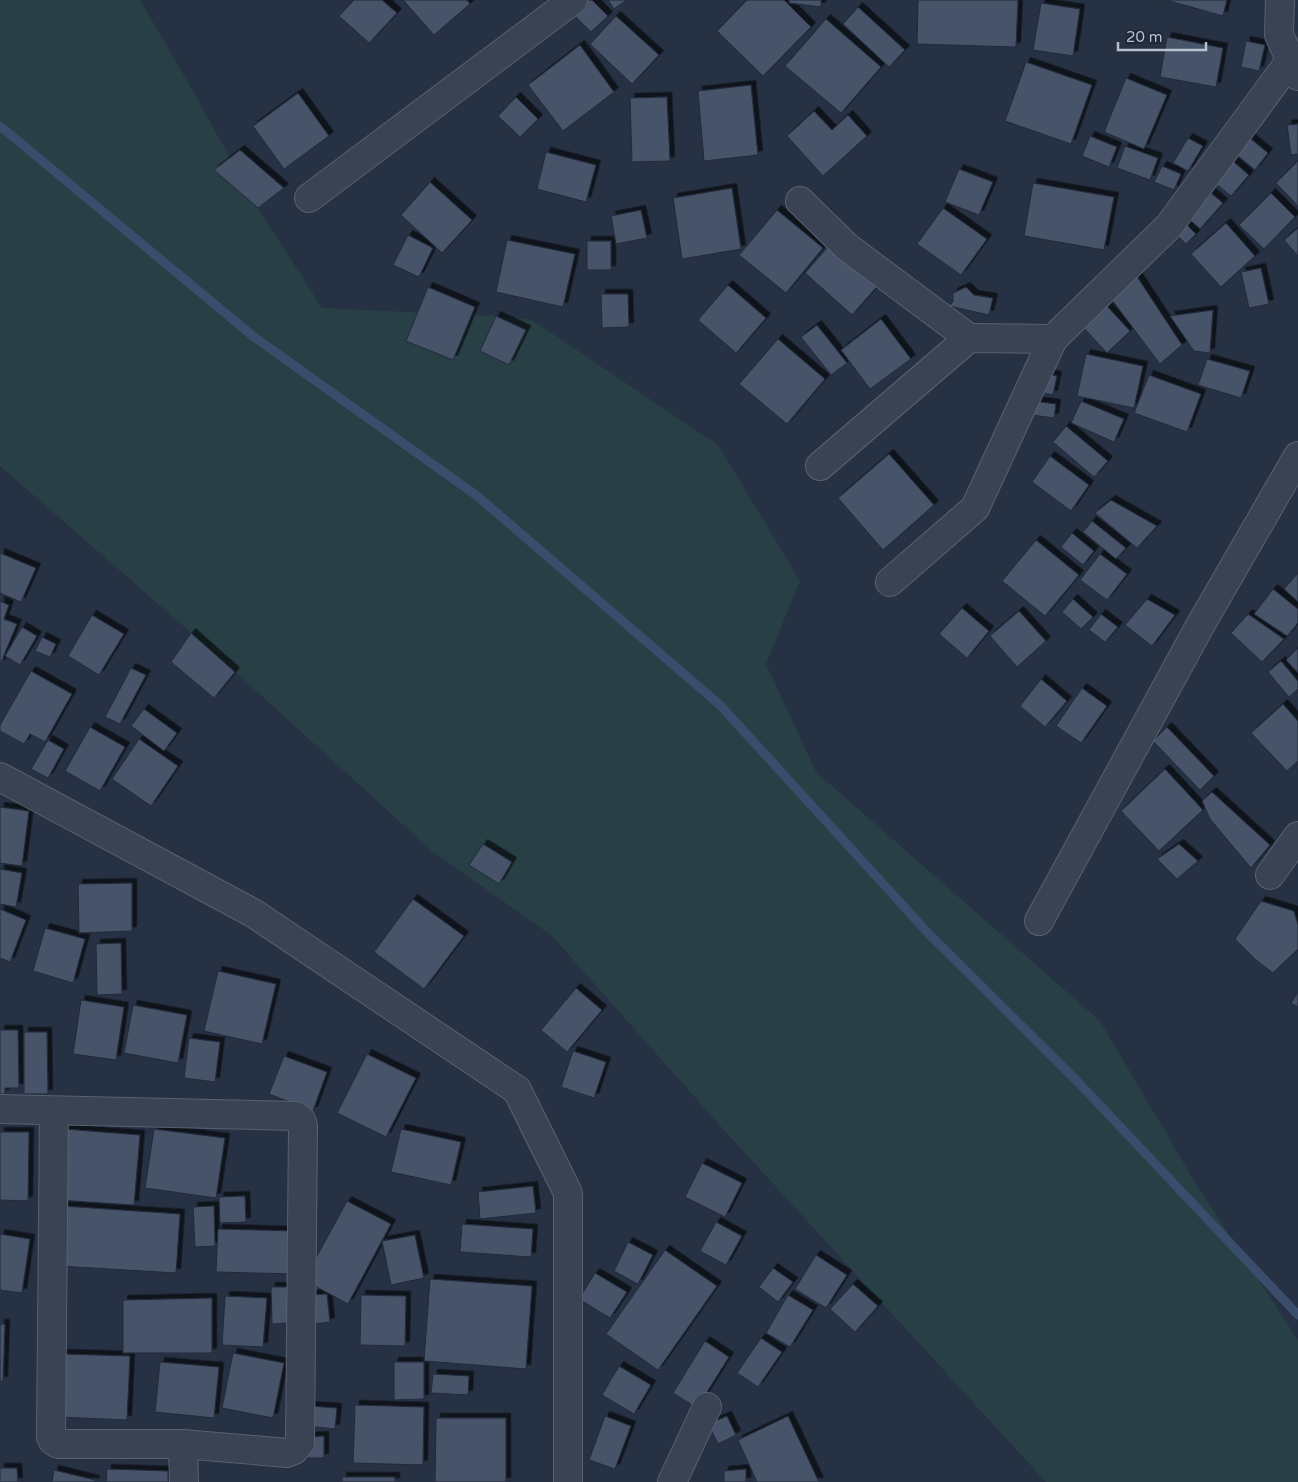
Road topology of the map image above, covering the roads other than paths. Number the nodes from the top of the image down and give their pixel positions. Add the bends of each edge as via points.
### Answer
1 (573, 0) edge
2 (1280, 0) edge
3 (1294, 69) edge
4 (309, 198) dead end
5 (800, 201) dead end
6 (969, 338) junction
7 (1053, 338) junction
8 (1298, 456) edge
9 (820, 466) dead end
10 (890, 582) dead end
11 (0, 777) edge
12 (1298, 836) edge
13 (1270, 875) dead end
14 (1039, 921) dead end
15 (0, 1109) edge
16 (54, 1111) junction
17 (707, 1407) dead end
18 (183, 1444) junction
19 (184, 1482) edge
20 (568, 1482) edge
21 (672, 1482) edge

1 - 4 street
2 - 3 street via 1279,35
3 - 7 street via 1169,226
5 - 6 street via 847,247
6 - 7 street
6 - 9 street
7 - 10 street via 975,508
8 - 14 street via 1200,624
11 - 20 street via 253,913 518,1090 568,1193
12 - 13 street
15 - 16 street
16 - 18 street via 51,1437 58,1444
16 - 18 street via 296,1116 301,1120 300,1443 287,1453
17 - 21 street
18 - 19 street

